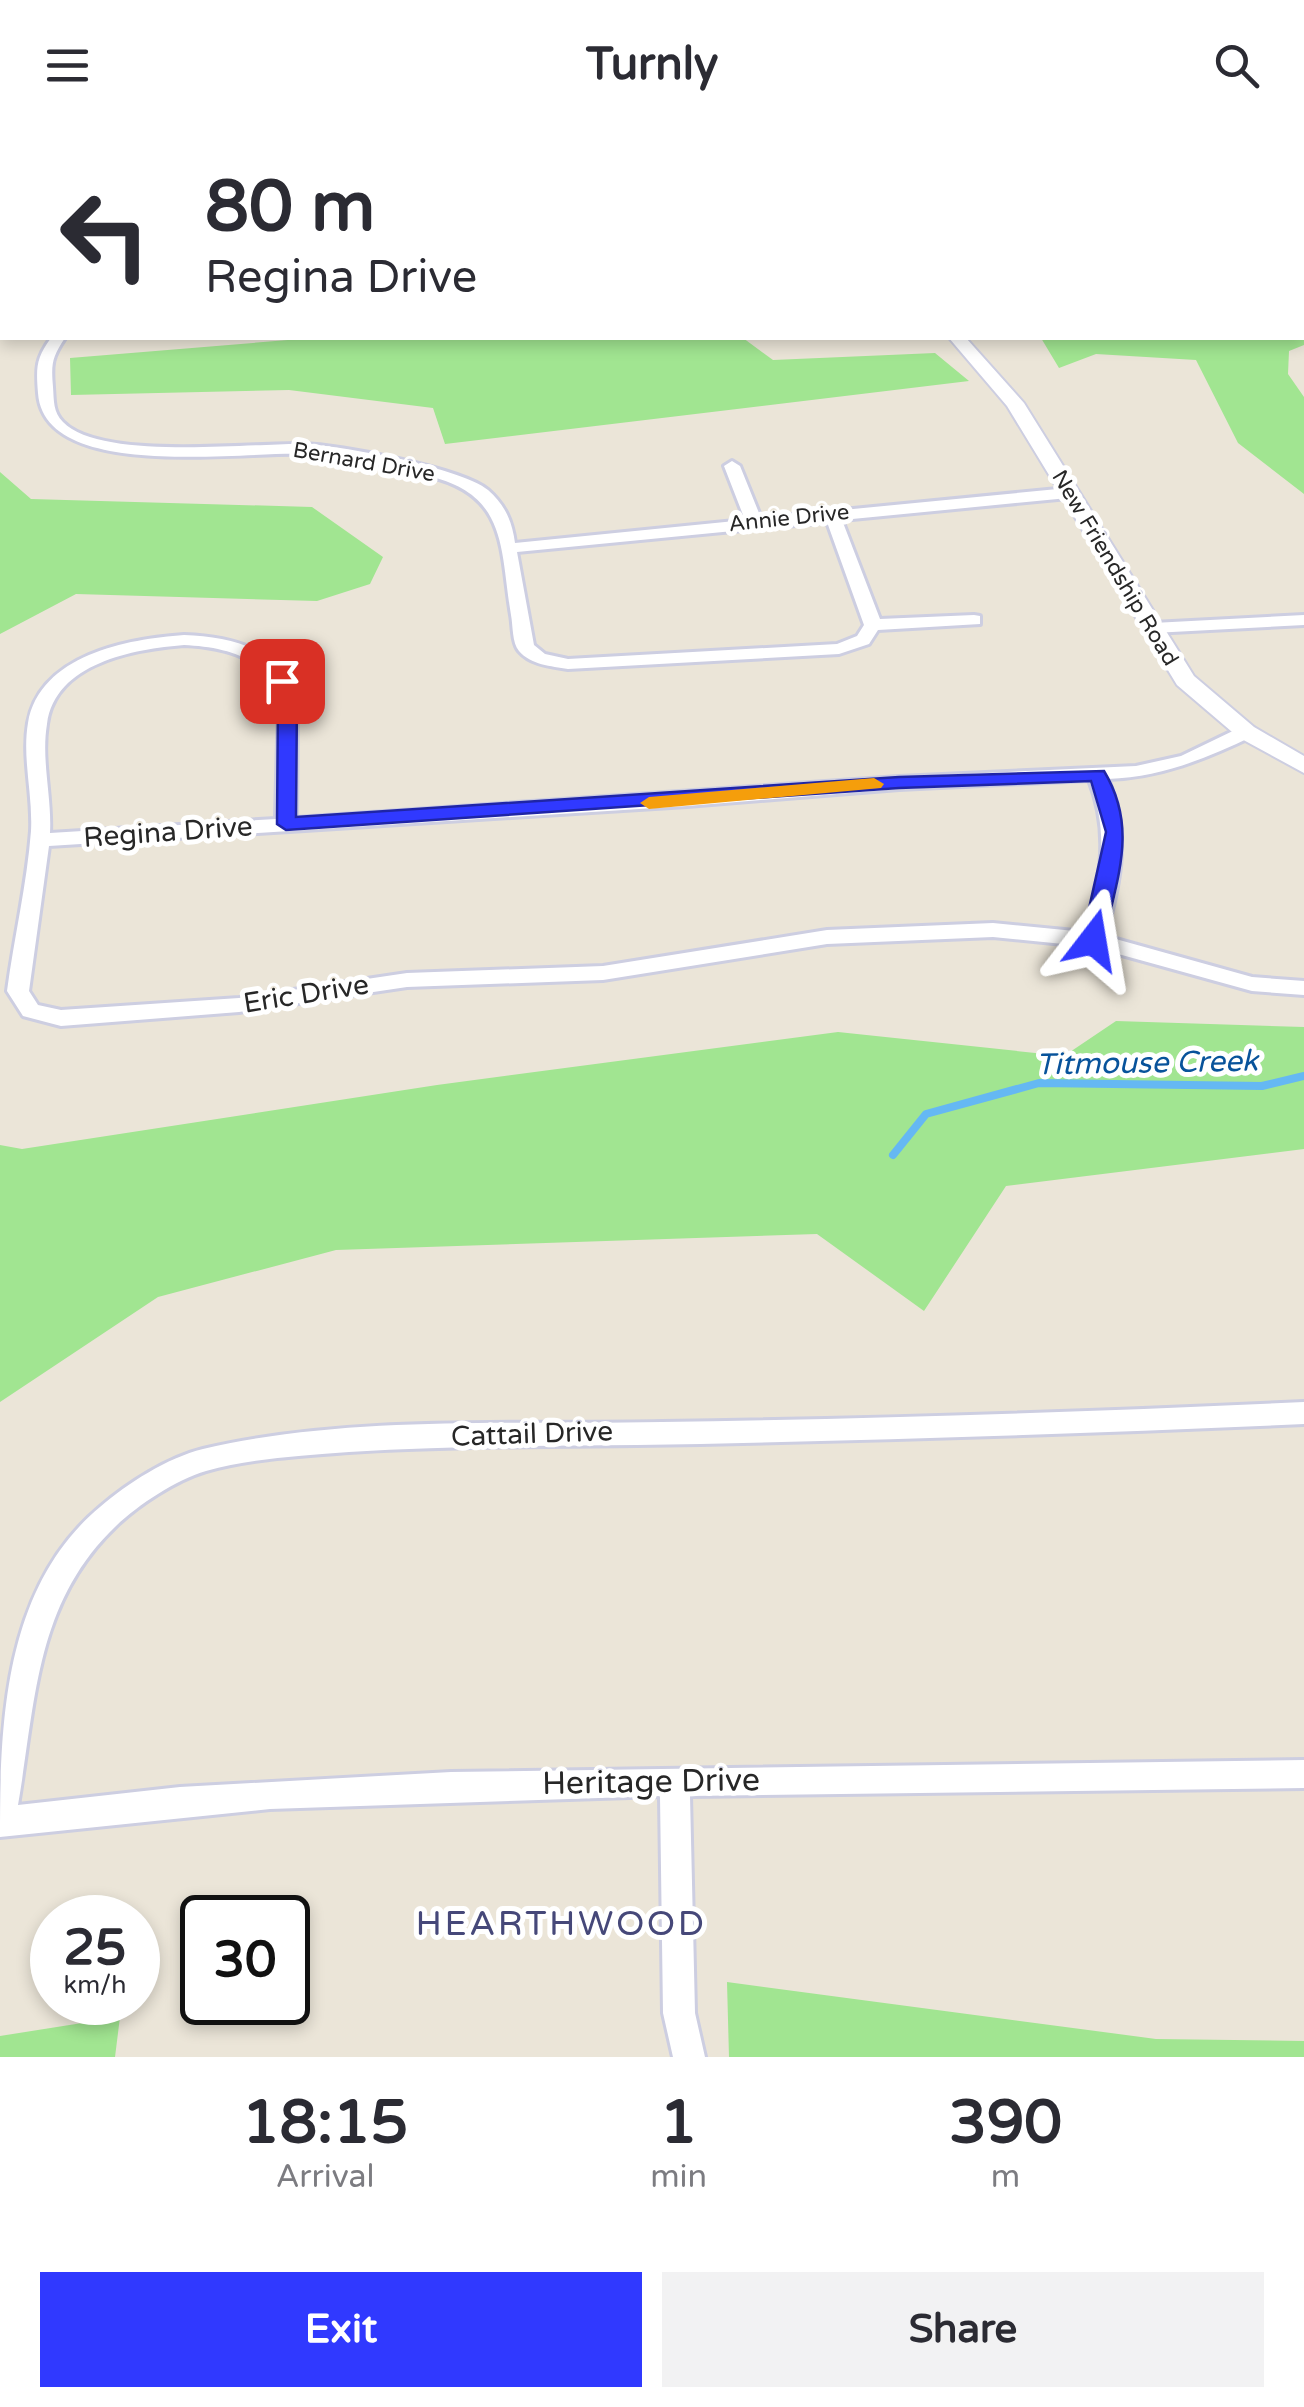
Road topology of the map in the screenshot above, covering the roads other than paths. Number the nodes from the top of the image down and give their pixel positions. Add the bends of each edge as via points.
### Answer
1 (57, 340) edge
2 (960, 340) edge
3 (732, 466) dead end
4 (1068, 493) junction
5 (832, 514) junction
6 (754, 521) junction
7 (511, 548) junction
8 (974, 620) dead end
9 (1304, 620) edge
10 (874, 625) junction
11 (1153, 628) junction
12 (1246, 732) junction
13 (1304, 766) edge
14 (1098, 775) junction
15 (286, 824) junction
16 (40, 840) junction
17 (1093, 940) junction
18 (1304, 988) edge
19 (1304, 1413) edge
20 (1304, 1774) edge
21 (675, 1782) junction
22 (0, 1821) edge
23 (689, 2057) edge

1 - 7 street, Bernard Drive via 43,359 47,411 75,438 146,451 308,448 440,474 494,504
2 - 4 street, New Friendship Road via 1015,404
3 - 6 street
4 - 5 street, Annie Drive
4 - 11 street, New Friendship Road
5 - 6 street, Annie Drive
5 - 10 street
6 - 7 street, Annie Drive
7 - 10 street, Bernard Drive via 525,647 546,661 839,649 863,640
8 - 10 street
9 - 11 street
11 - 12 street, New Friendship Road via 1185,680
12 - 13 street, New Friendship Road
12 - 14 street, Regina Drive via 1174,765
14 - 15 street, Regina Drive
14 - 17 street via 1116,832
15 - 16 street, Regina Drive
15 - 16 street, Eric Drive via 288,698 282,681 243,650 163,641 98,658 48,695 37,725
16 - 17 street, Eric Drive via 18,991 31,1011 47,1017 196,1009 406,980 602,973 854,934 992,930
17 - 18 street, Eric Drive via 1252,984
19 - 22 street, Cattail Drive via 984,1429 415,1437 222,1454 138,1493 95,1528 48,1592
20 - 21 street, Heritage Drive
21 - 22 street, Heritage Drive via 370,1790
21 - 23 street via 678,2013

